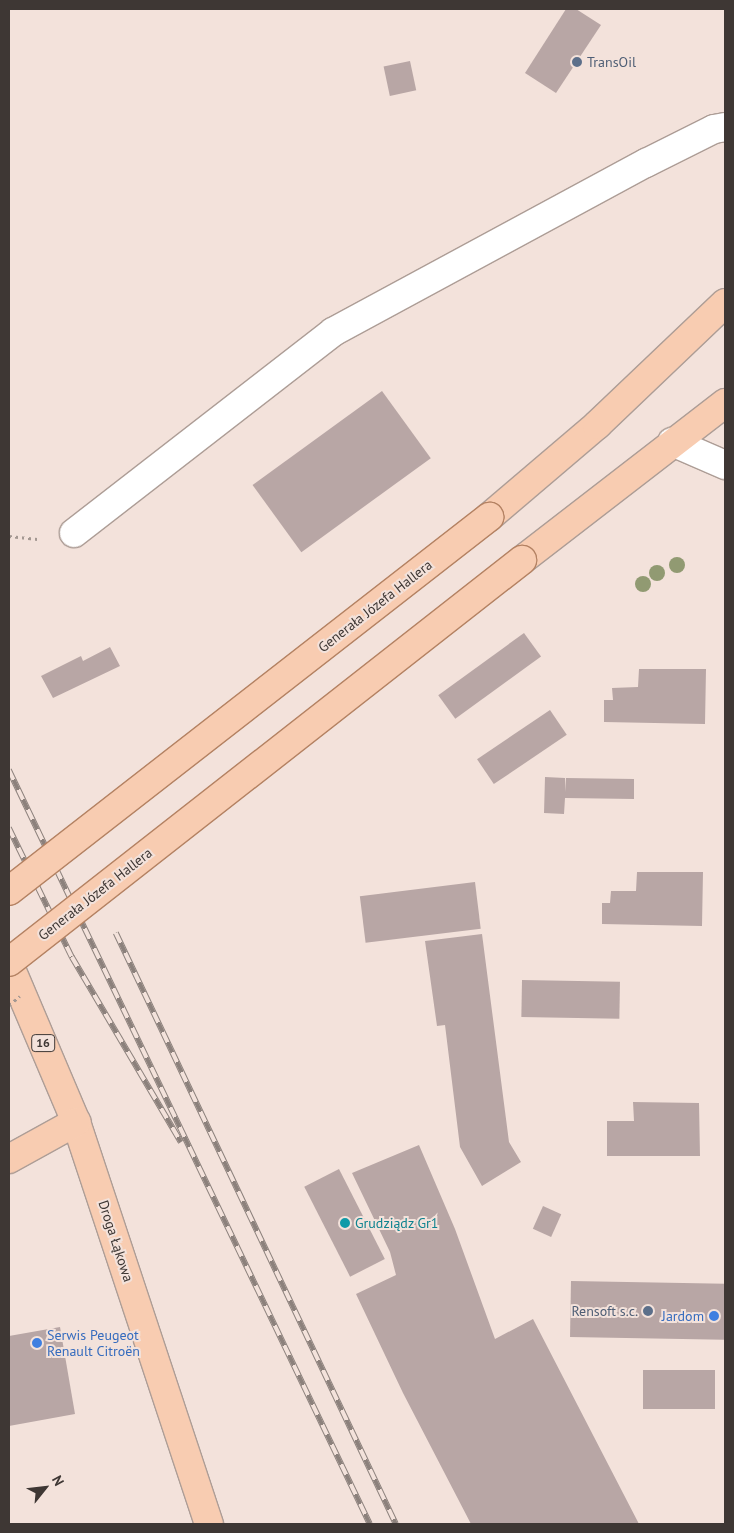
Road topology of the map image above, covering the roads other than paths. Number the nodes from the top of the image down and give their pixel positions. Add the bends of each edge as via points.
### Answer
1 (725, 127) edge
2 (725, 303) edge
3 (725, 402) edge
4 (672, 442) junction
5 (725, 465) edge
6 (74, 533) dead end
7 (9, 891) edge
8 (9, 963) edge
9 (76, 1122) junction
10 (9, 1159) edge
11 (209, 1524) edge

1 - 6 street via 714,129 646,163 333,332
2 - 7 main road, Generała Józefa Hallera, bridge via 597,425 489,517
3 - 4 main road, Generała Józefa Hallera
4 - 5 street
4 - 8 main road, Generała Józefa Hallera, bridge
8 - 9 main road, Droga Łąkowa / 16
9 - 10 main road
9 - 11 main road, Droga Łąkowa / 16

